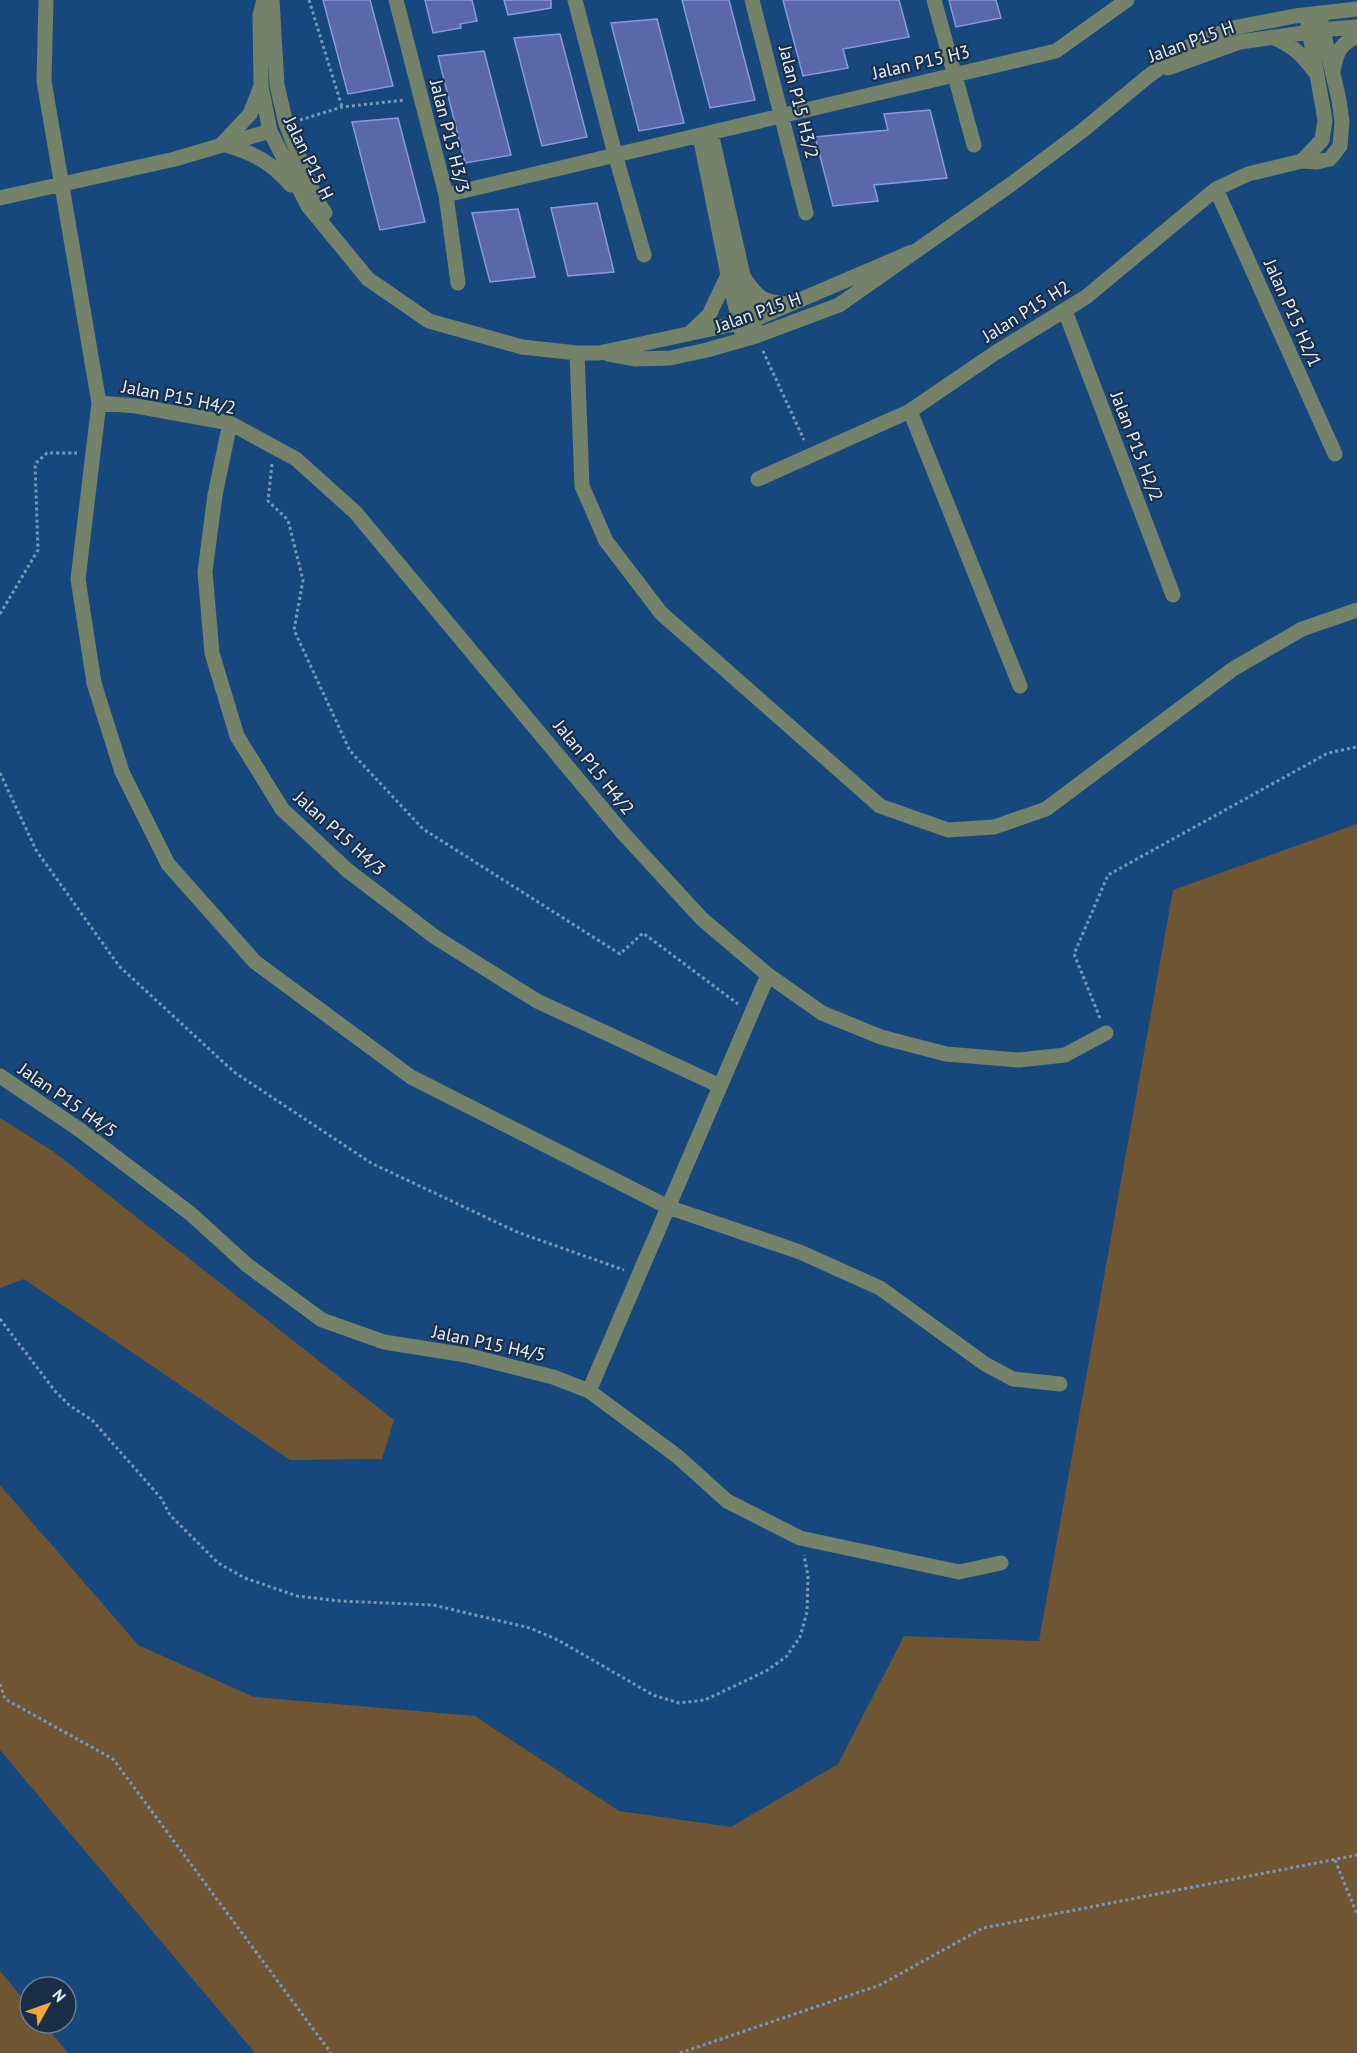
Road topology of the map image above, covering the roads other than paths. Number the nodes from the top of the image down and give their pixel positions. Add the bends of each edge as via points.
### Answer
1 (46, 0) edge
2 (264, 0) edge
3 (272, 0) edge
4 (396, 0) edge
5 (575, 0) edge
6 (752, 0) edge
7 (934, 0) edge
8 (1127, 0) edge
9 (1357, 9) edge
10 (1312, 14) junction
11 (1357, 27) edge
12 (1316, 31) junction
13 (1357, 36) edge
14 (1272, 38) junction
15 (1333, 73) junction
16 (954, 74) junction
17 (1317, 75) junction
18 (1146, 78) junction
19 (277, 85) junction
20 (261, 86) junction
21 (783, 114) junction
22 (270, 131) junction
23 (705, 135) junction
24 (974, 145) dead end
25 (223, 146) junction
26 (615, 154) junction
27 (1302, 161) junction
28 (306, 172) junction
29 (61, 184) junction
30 (1216, 189) junction
31 (446, 195) junction
32 (0, 198) edge
33 (308, 206) junction
34 (806, 213) dead end
35 (912, 252) junction
36 (644, 255) dead end
37 (734, 274) junction
38 (368, 279) junction
39 (458, 283) dead end
40 (790, 304) junction
41 (1065, 311) junction
42 (746, 322) junction
43 (689, 334) junction
44 (750, 338) junction
45 (577, 353) junction
46 (599, 353) junction
47 (99, 403) junction
48 (910, 411) junction
49 (230, 423) junction
50 (1335, 454) dead end
51 (758, 479) dead end
52 (1173, 595) dead end
53 (1357, 610) edge
54 (1020, 686) dead end
55 (768, 975) junction
56 (1106, 1033) road end
57 (0, 1076) edge
58 (720, 1086) junction
59 (668, 1207) junction
60 (1060, 1384) dead end
61 (589, 1391) junction
62 (1001, 1563) dead end

1 - 29 street via 44,81
2 - 20 street, Jalan P15 H via 260,15
3 - 19 street, Jalan P15 H
4 - 31 street, Jalan P15 H3/3
5 - 26 street
6 - 21 street, Jalan P15 H3/2
7 - 16 street
8 - 16 street, Jalan P15 H3 via 1056,51
9 - 10 street, Jalan P15 H
10 - 12 street
10 - 18 street, Jalan P15 H via 1233,28 1186,48
11 - 12 street, Jalan P15 H
12 - 14 street, Jalan P15 H
12 - 15 street, Jalan P15 H2
12 - 17 street
13 - 15 street via 1341,45
14 - 17 street via 1304,56
14 - 18 street, Jalan P15 H via 1240,42
15 - 27 street, Jalan P15 H2 via 1342,123 1340,146 1330,159
16 - 21 street, Jalan P15 H3
16 - 24 street
17 - 27 street via 1325,120 1322,140
18 - 35 street, Jalan P15 H via 1019,179
19 - 22 street via 275,121
19 - 28 street, Jalan P15 H via 286,124
20 - 22 street, Jalan P15 H
20 - 25 street via 250,114
21 - 23 street, Jalan P15 H3
21 - 34 street, Jalan P15 H3/2
22 - 25 street
22 - 28 street
22 - 33 street, Jalan P15 H
23 - 26 street, Jalan P15 H3
23 - 37 street
25 - 29 street
25 - 33 street via 254,155 278,169
26 - 31 street, Jalan P15 H3
26 - 36 street
27 - 30 street, Jalan P15 H2 via 1248,174
28 - 38 street, Jalan P15 H via 317,201
29 - 32 street
29 - 47 street
30 - 41 street, Jalan P15 H2
30 - 50 street, Jalan P15 H2/1
31 - 39 street, Jalan P15 H3/3
33 - 38 street, Jalan P15 H
35 - 40 street, Jalan P15 H
35 - 44 street, Jalan P15 H via 839,305
37 - 40 street via 766,302
37 - 42 street
37 - 43 street via 709,315
38 - 45 street, Jalan P15 H via 429,321 522,347
40 - 42 street, Jalan P15 H
41 - 48 street, Jalan P15 H2
41 - 52 street, Jalan P15 H2/2
42 - 43 street, Jalan P15 H
42 - 44 street
43 - 46 street, Jalan P15 H
44 - 46 street, Jalan P15 H via 670,358 636,359
45 - 46 street, Jalan P15 H
45 - 53 street via 582,486 606,541 654,604 880,806 948,830 994,827 1046,809 1233,669 1302,629
47 - 49 street, Jalan P15 H4/2
47 - 59 street via 78,579 94,683 122,772 168,864 255,962 411,1077
48 - 51 street, Jalan P15 H2
48 - 54 street
49 - 55 street, Jalan P15 H4/2 via 296,459 355,512 622,832 702,919
49 - 58 street, Jalan P15 H4/3 via 204,572 212,653 237,736 282,809 347,870 435,937 537,1001
55 - 56 street, Jalan P15 H4/2 via 822,1013 881,1037 946,1054 1019,1060 1065,1055
55 - 58 street
57 - 61 street, Jalan P15 H4/5 via 80,1130 190,1214 247,1265 322,1320 384,1342 466,1355 554,1377
58 - 59 street
59 - 60 street via 800,1252 880,1288 985,1364 1013,1379
59 - 61 street
61 - 62 street, Jalan P15 H4/5 via 677,1456 727,1501 800,1538 959,1572

